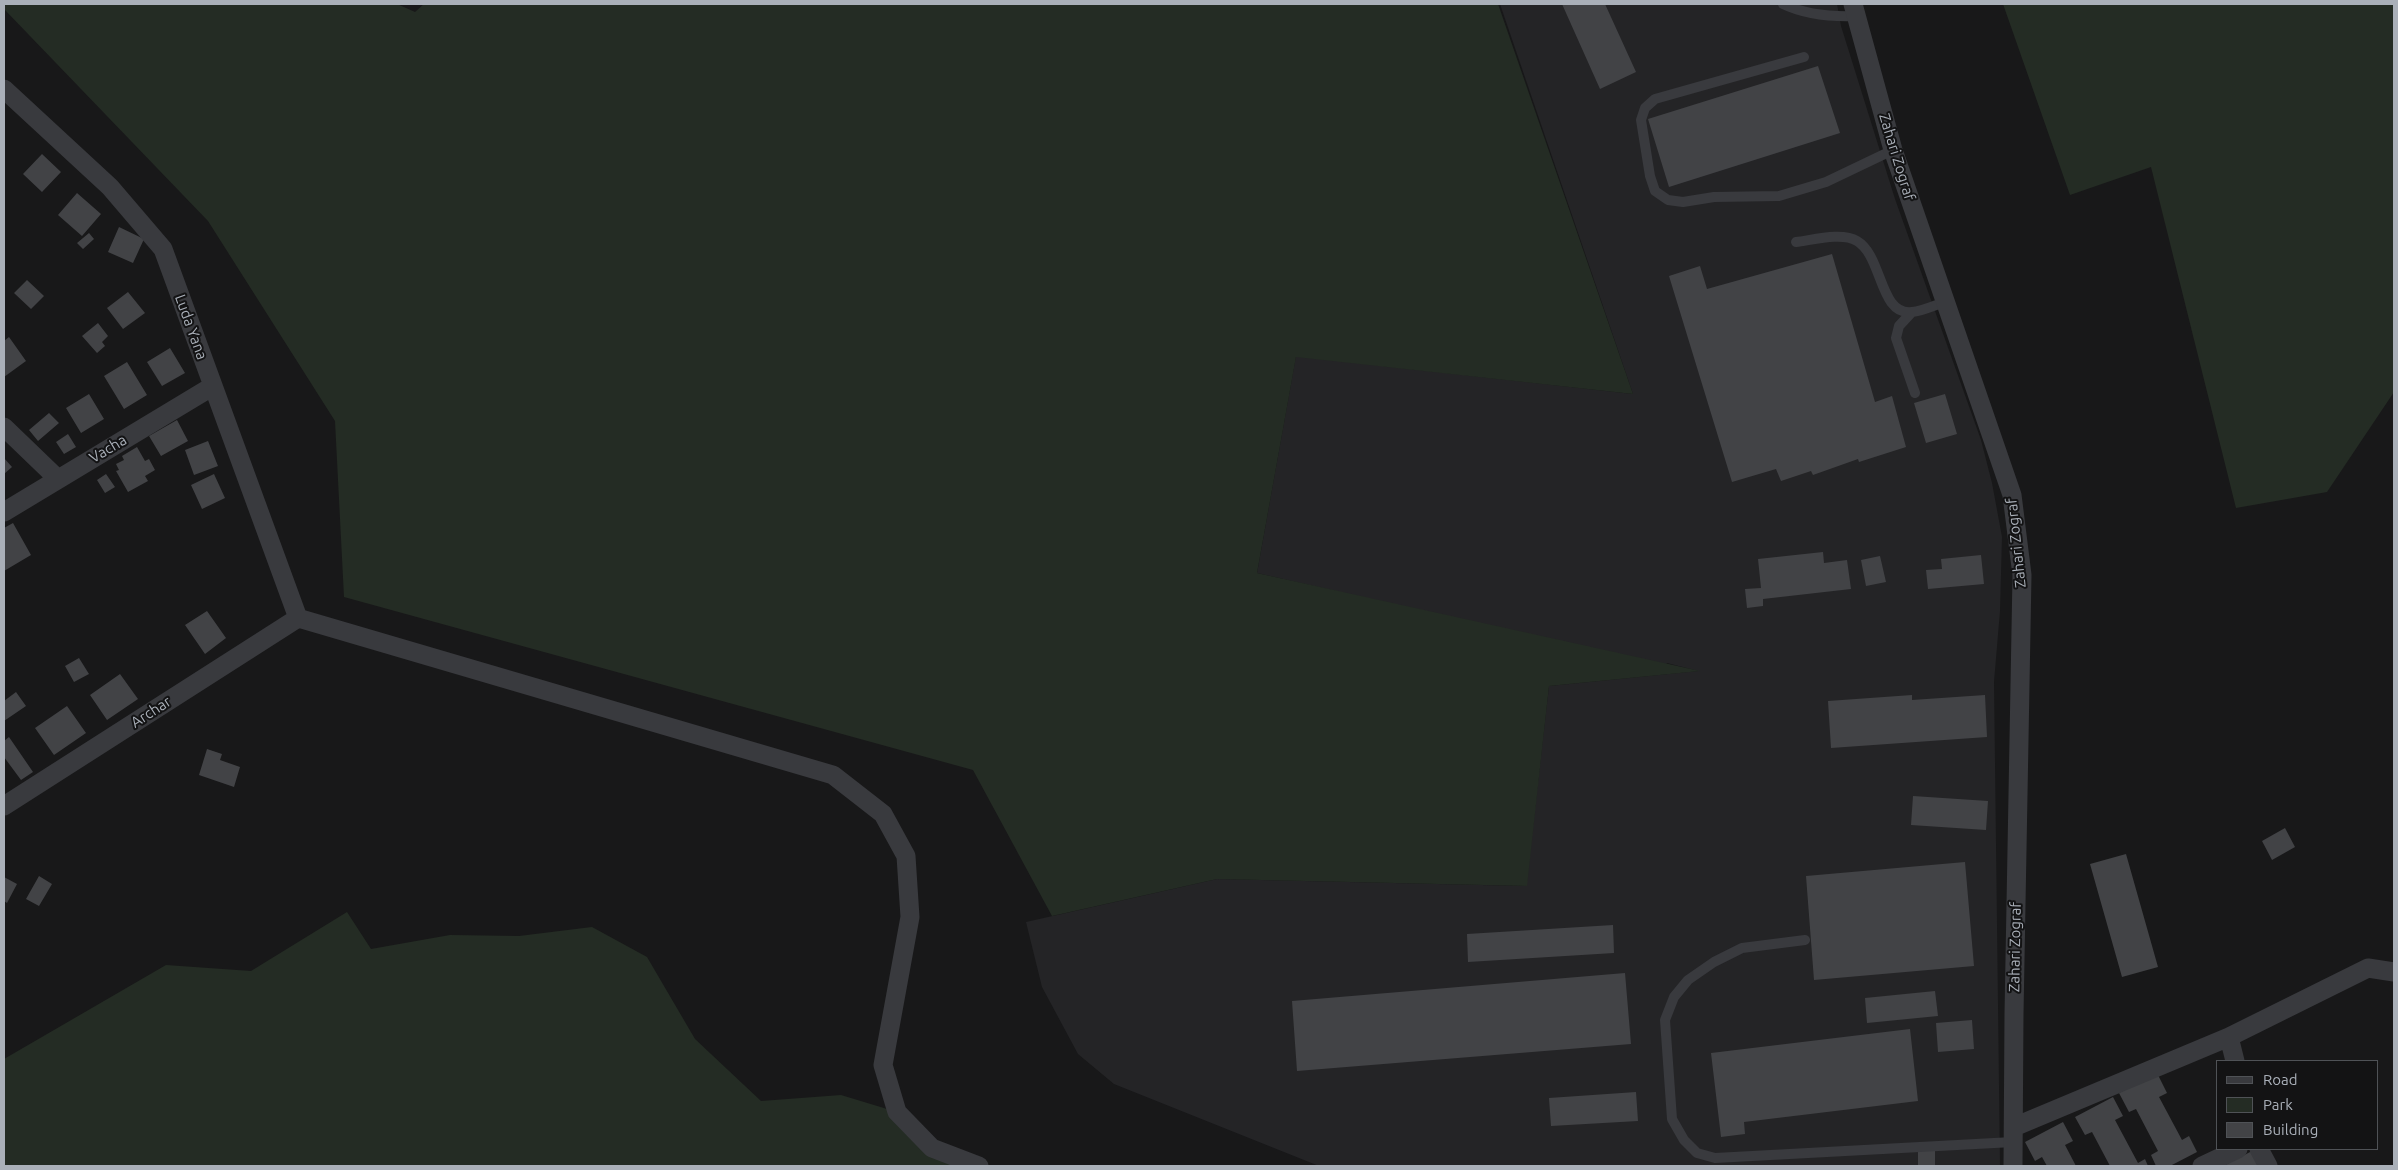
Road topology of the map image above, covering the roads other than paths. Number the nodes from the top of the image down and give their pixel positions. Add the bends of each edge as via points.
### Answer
1 (1782, 4) edge
2 (1855, 10) edge
3 (1804, 57) dead end
4 (4, 89) edge
5 (1893, 150) junction
6 (1796, 242) dead end
7 (1945, 302) junction
8 (1911, 313) junction
9 (213, 386) junction
10 (1915, 393) dead end
11 (4, 427) edge
12 (58, 479) junction
13 (4, 512) edge
14 (298, 618) junction
15 (6, 800) edge
16 (1805, 940) dead end
17 (2394, 972) edge
18 (2229, 1037) junction
19 (2235, 1060) edge
20 (2014, 1134) junction
21 (2236, 1150) edge
22 (2260, 1150) edge
23 (980, 1166) edge
24 (2013, 1166) edge
25 (2202, 1166) edge
26 (2268, 1166) edge

1 - 2 lane via 1831,17
2 - 5 street, Zahari Zograf
3 - 5 lane via 1655,99 1645,108 1641,120 1655,191 1668,200 1683,202 1714,197 1779,196 1826,182
4 - 9 street, Luda Yana via 110,187 163,250
5 - 7 street, Zahari Zograf
6 - 8 lane via 1845,237 1857,240 1873,258 1886,296 1902,310
7 - 8 lane
7 - 20 street, Zahari Zograf via 2012,495 2022,575
8 - 10 lane via 1899,326 1896,338
9 - 12 street, Vacha
9 - 14 street, Luda Yana
11 - 12 street
12 - 13 street, Vacha
14 - 15 street, Archar
14 - 23 street via 833,775 882,814 906,856 910,917 883,1065 897,1112 932,1148
16 - 20 lane via 1742,948 1714,962 1674,997 1665,1020 1672,1119 1684,1140 1698,1153 1715,1158
17 - 18 street via 2368,968
18 - 19 street
18 - 20 street
20 - 24 street, Zahari Zograf
21 - 25 street
22 - 26 street

